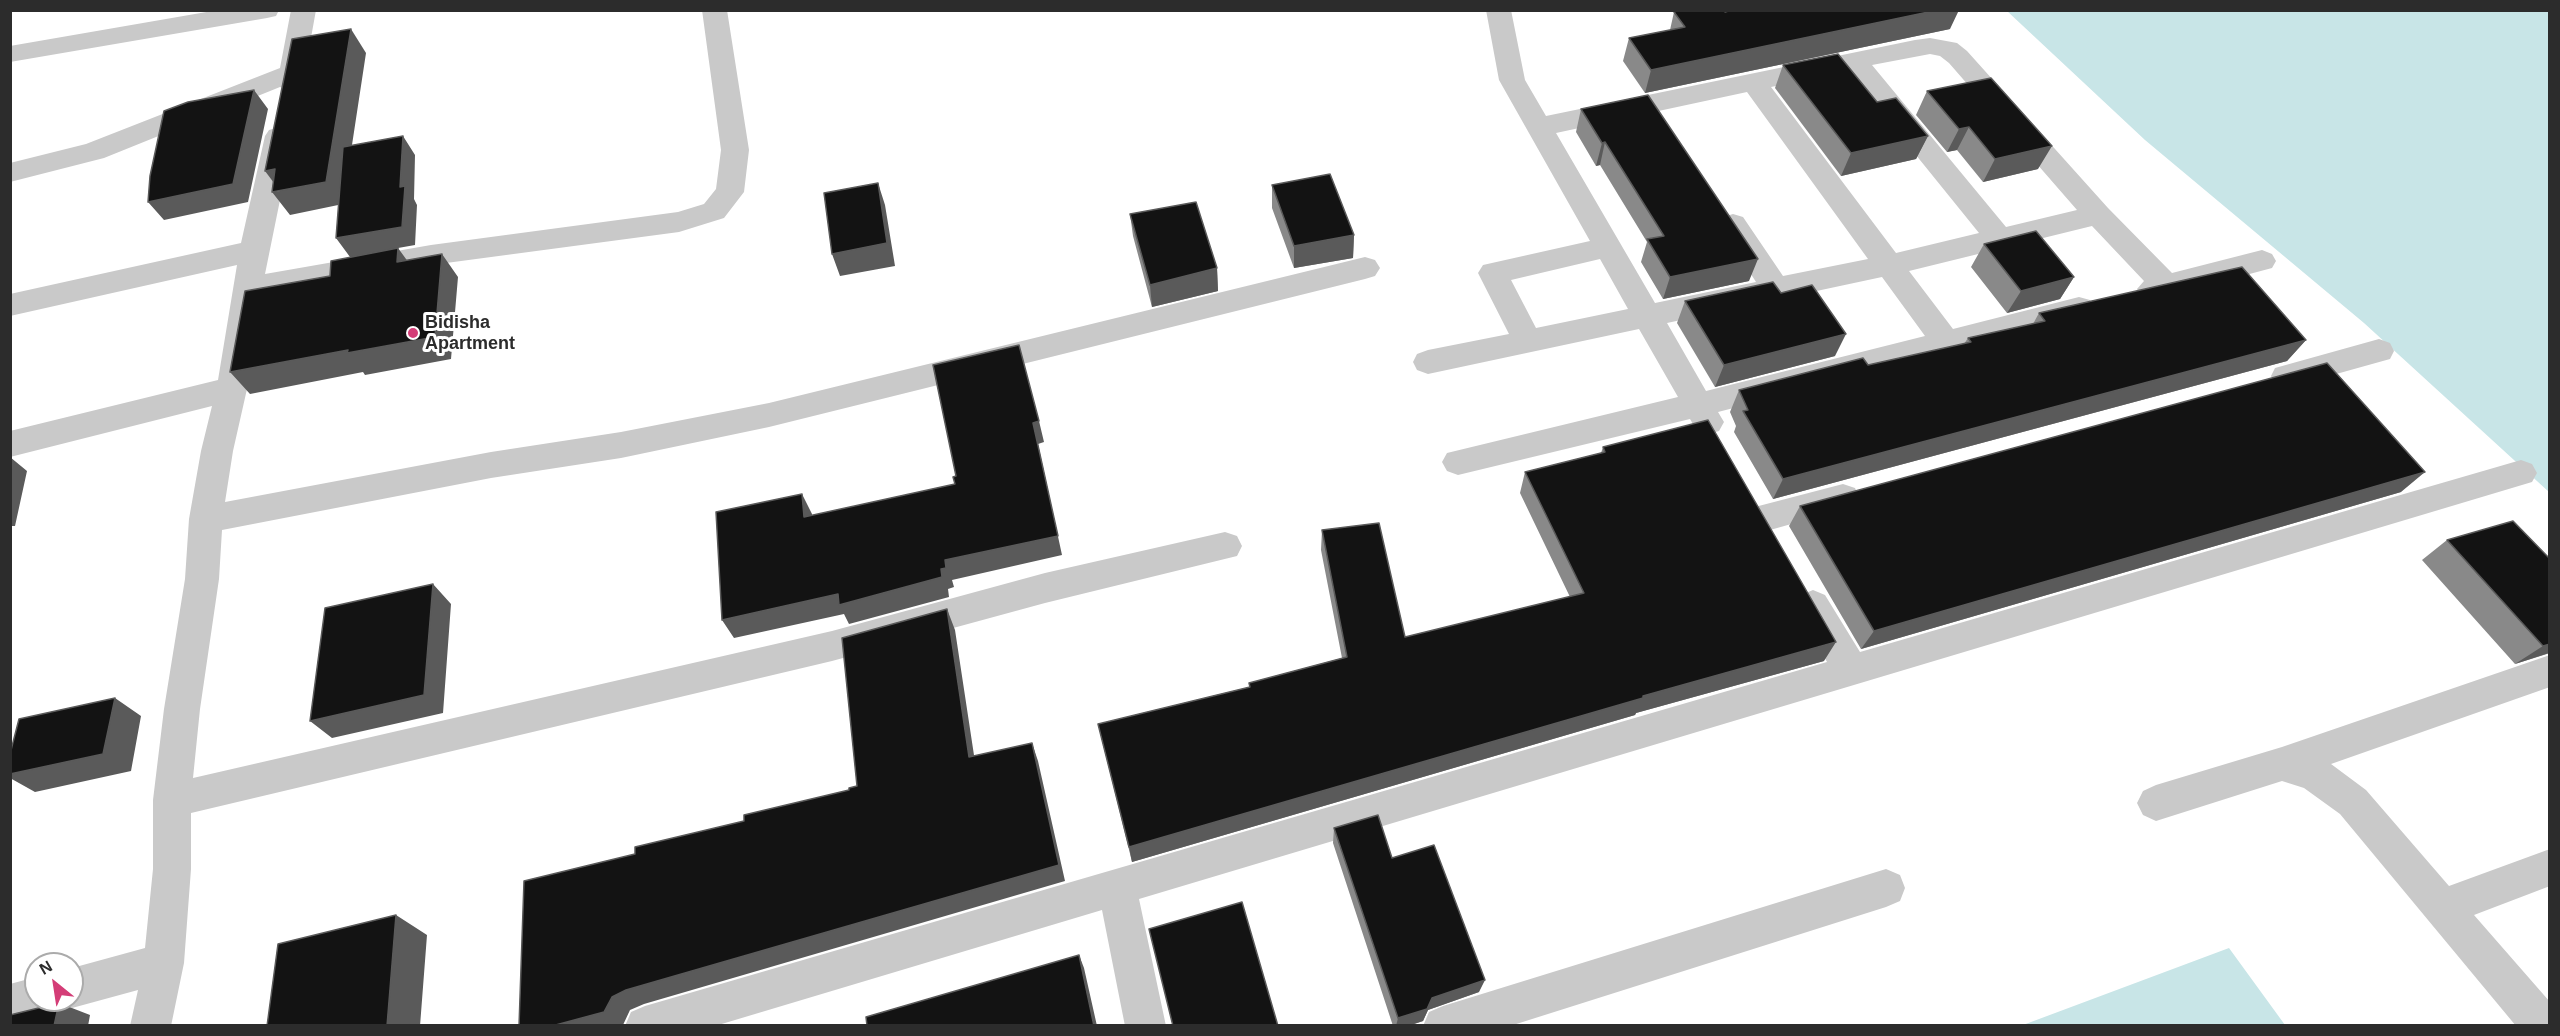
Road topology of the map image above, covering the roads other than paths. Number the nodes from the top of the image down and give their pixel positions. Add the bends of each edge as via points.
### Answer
1 (267, 10) edge
2 (304, 10) edge
3 (714, 10) edge
4 (1497, 10) edge
5 (10, 54) edge
6 (1854, 61) junction
7 (292, 73) junction
8 (1753, 82) junction
9 (1539, 127) junction
10 (10, 173) edge
11 (1718, 201) edge
12 (2098, 215) junction
13 (2000, 238) junction
14 (1608, 247) junction
15 (254, 251) junction
16 (2262, 261) dead end
17 (1889, 265) junction
18 (1365, 268) dead end
19 (2166, 285) junction
20 (249, 288) junction
21 (1776, 289) junction
22 (10, 305) edge
23 (1647, 317) junction
24 (1528, 342) junction
25 (1946, 342) junction
26 (2379, 351) dead end
27 (1428, 362) dead end
28 (2254, 385) edge
29 (232, 389) junction
30 (1698, 405) junction
31 (10, 444) edge
32 (1722, 446) edge
33 (1458, 462) dead end
34 (2521, 473) dead end
35 (1866, 490) edge
36 (1763, 518) edge
37 (206, 519) junction
38 (1225, 546) dead end
39 (1798, 579) edge
40 (1851, 670) junction
41 (2550, 671) edge
42 (2282, 764) junction
43 (172, 800) junction
44 (2156, 804) dead end
45 (2550, 867) edge
46 (1117, 886) junction
47 (1886, 888) dead end
48 (2444, 908) junction
49 (164, 963) junction
50 (84, 985) edge
51 (150, 1026) edge
52 (645, 1026) edge
53 (1146, 1026) edge
54 (1443, 1026) edge
55 (2543, 1026) edge

1 - 5 street
2 - 7 street
3 - 20 street via 735,150 730,192 714,211 679,222 431,255
4 - 9 street via 1512,80
6 - 8 street
6 - 12 street via 1930,46 1948,49
6 - 13 street
7 - 10 street via 94,151
7 - 15 street
8 - 9 street via 1658,113
8 - 17 street
9 - 14 street
11 - 21 street
12 - 13 street
12 - 19 street
13 - 17 street
14 - 23 street
14 - 24 street via 1493,273
15 - 20 street
15 - 22 street
16 - 19 street
17 - 21 street
17 - 25 street
18 - 37 street via 769,415
19 - 25 street
20 - 29 street
21 - 23 street
23 - 24 street
23 - 30 street
24 - 27 street
25 - 30 street
26 - 28 street
29 - 31 street
29 - 37 street
30 - 32 street
30 - 33 street
34 - 40 street
35 - 36 street
37 - 43 street via 202,579
38 - 43 street via 1045,588 832,646
39 - 40 street
40 - 46 street
41 - 42 street
42 - 44 street
42 - 48 street via 2315,774 2354,802
43 - 49 street via 172,869
45 - 48 street
46 - 52 street
46 - 53 street
47 - 54 street
48 - 55 street
49 - 50 street
49 - 51 street

